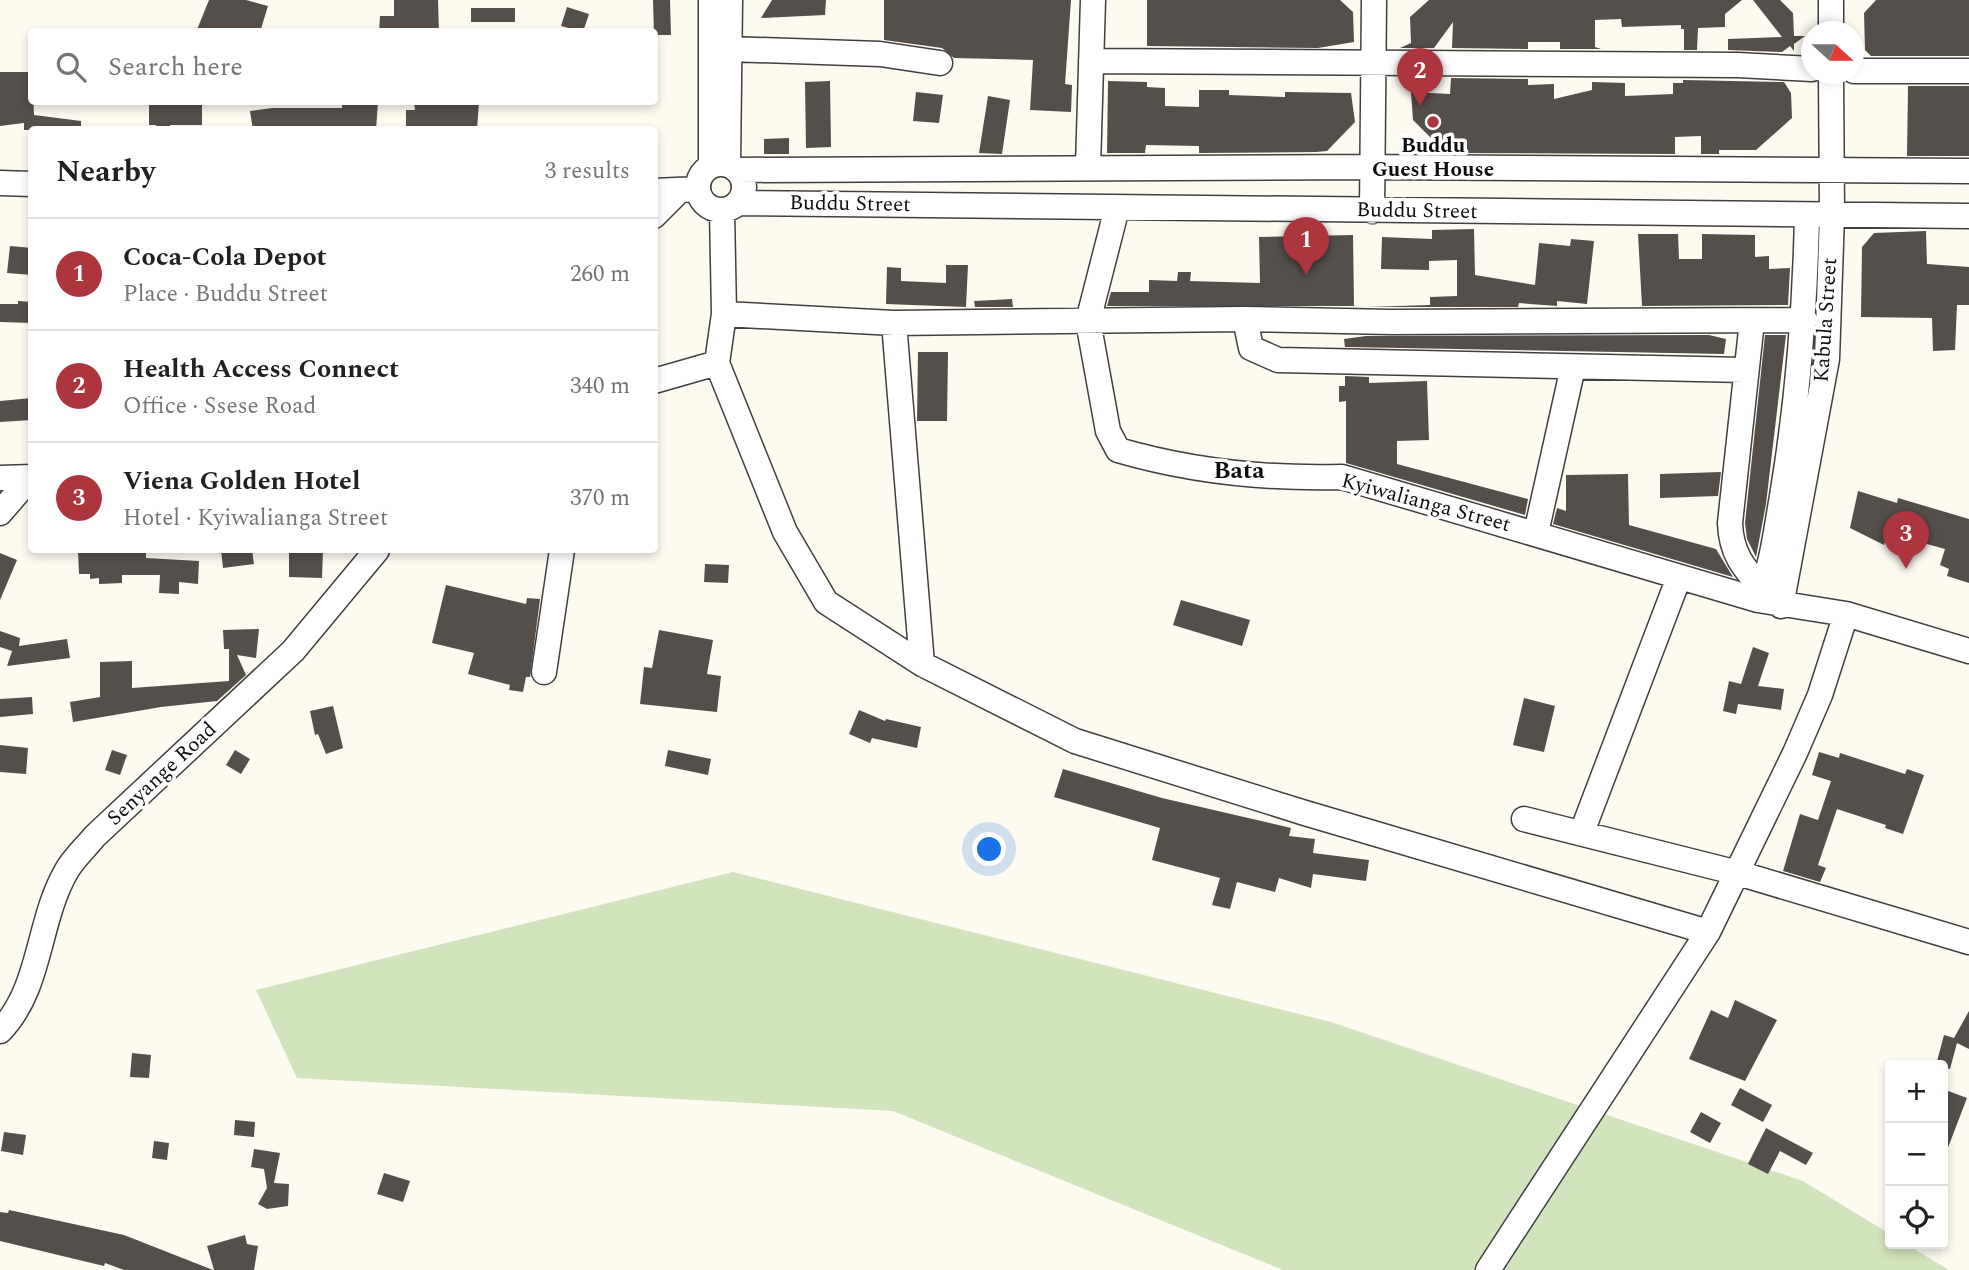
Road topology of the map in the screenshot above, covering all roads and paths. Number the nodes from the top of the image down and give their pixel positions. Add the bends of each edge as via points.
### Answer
1 (711, 0) edge
2 (730, 0) edge
3 (1093, 0) edge
4 (1374, 0) edge
5 (1831, 0) edge
6 (1831, 21) edge
7 (730, 49) junction
8 (1091, 61) junction
9 (940, 63) dead end
10 (1373, 65) junction
11 (1801, 68) edge
12 (1864, 71) edge
13 (1969, 71) edge
14 (1832, 84) edge
15 (725, 167) junction
16 (1088, 167) junction
17 (1372, 167) junction
18 (1832, 171) junction
19 (1969, 171) edge
20 (0, 183) edge
21 (28, 184) edge
22 (677, 191) edge
23 (730, 206) junction
24 (1116, 208) junction
25 (1372, 211) junction
26 (658, 212) edge
27 (1807, 215) junction
28 (1832, 215) junction
29 (1969, 216) edge
30 (724, 314) junction
31 (1245, 319) junction
32 (1805, 320) junction
33 (1088, 321) junction
34 (1752, 321) junction
35 (894, 324) junction
36 (717, 363) junction
37 (1573, 367) junction
38 (1745, 370) junction
39 (658, 380) edge
40 (28, 477) edge
41 (0, 478) edge
42 (28, 480) edge
43 (0, 513) edge
44 (1535, 533) junction
45 (375, 553) edge
46 (562, 553) edge
47 (1679, 577) junction
48 (1767, 598) junction
49 (1846, 614) junction
50 (1969, 651) edge
51 (922, 664) junction
52 (544, 672) dead end
53 (1524, 819) dead end
54 (1582, 832) junction
55 (1738, 873) junction
56 (1708, 932) junction
57 (1969, 942) edge
58 (0, 1031) edge
59 (1488, 1270) edge

1 - 15 street
2 - 7 street
3 - 8 street
4 - 10 street
5 - 6 street
7 - 9 street via 880,54
7 - 15 street
8 - 10 street
8 - 16 street
10 - 11 street
10 - 17 street
12 - 13 street
14 - 18 street, Kabula Street
15 - 16 street
15 - 22 street
15 - 23 street via 744,186
16 - 17 street
17 - 18 street
17 - 25 street
18 - 19 street
18 - 28 street, Kabula Street
20 - 21 street
22 - 23 street via 706,204
22 - 26 street
23 - 24 street, Buddu Street
23 - 30 street
24 - 25 street, Buddu Street
24 - 33 street, Kyiwalianga Street
25 - 27 street, Buddu Street
27 - 28 street, Buddu Street
27 - 32 street
28 - 29 street, Buddu Street
28 - 48 street, Kabula Street via 1827,359
30 - 35 street
30 - 36 street
31 - 33 street
31 - 34 street
31 - 37 street via 1251,348 1278,360
32 - 34 street
32 - 48 street
33 - 35 street
33 - 44 street, Kyiwalianga Street via 1108,431 1118,450 1280,479 1342,477
34 - 38 street
35 - 51 street
36 - 39 street
36 - 51 street via 785,532 826,602
37 - 38 street
37 - 44 street
38 - 48 street via 1731,542 1737,560
40 - 41 street
42 - 43 street
44 - 47 street, Kyiwalianga Street
45 - 58 street, Senyange Road via 293,651 95,836 67,870 24,995
46 - 52 street
47 - 48 street, Kyiwalianga Street
47 - 54 street
48 - 49 street, Kyiwalianga Street
49 - 50 street, Kyiwalianga Street
49 - 55 street via 1796,753
51 - 56 street via 1075,741
53 - 54 street
54 - 55 street
55 - 56 street
55 - 57 street
56 - 59 street

